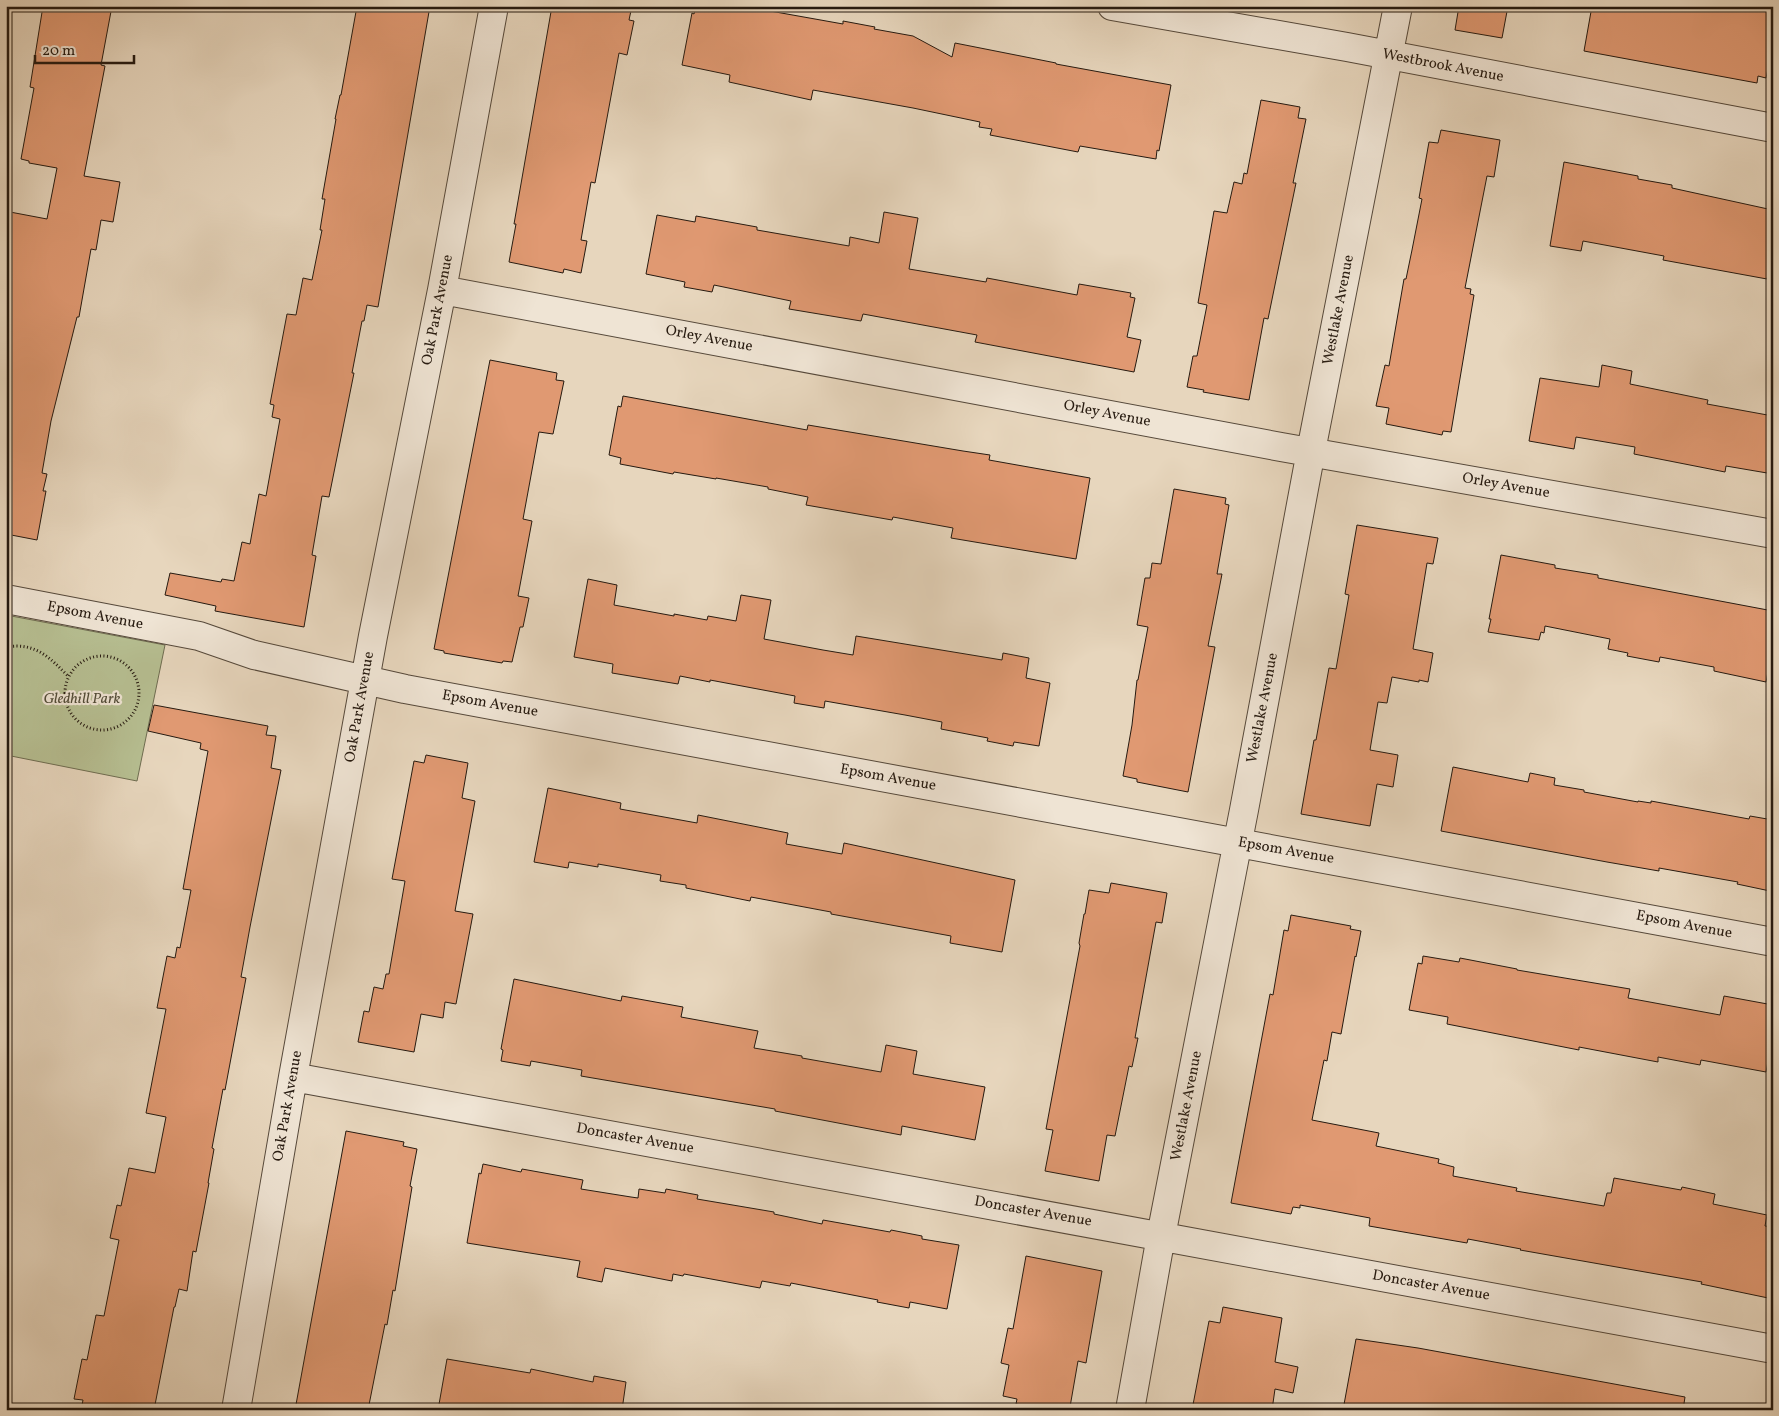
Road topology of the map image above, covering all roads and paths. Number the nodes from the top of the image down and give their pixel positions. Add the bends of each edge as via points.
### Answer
1 (494, 6) edge
2 (1112, 6) edge
3 (1398, 6) edge
4 (1389, 55) junction
5 (1773, 128) edge
6 (442, 290) junction
7 (1311, 451) junction
8 (1773, 534) edge
9 (6, 599) edge
10 (6, 647) edge
11 (69, 677) junction
12 (366, 680) junction
13 (1237, 842) junction
14 (1773, 942) edge
15 (293, 1077) junction
16 (1161, 1236) junction
17 (1773, 1349) edge
18 (236, 1410) edge
19 (1130, 1410) edge

1 - 6 street, Oak Park Avenue
2 - 4 street, Westbrook Avenue
3 - 4 street, Westlake Avenue
4 - 5 street, Westbrook Avenue
4 - 7 street, Westlake Avenue
6 - 7 street, Orley Avenue
6 - 12 street, Oak Park Avenue
7 - 8 street, Orley Avenue
7 - 13 street, Westlake Avenue
9 - 12 street, Epsom Avenue via 199,636 254,654
10 - 11 path via 28,647 45,654
11 - 11 path via 66,700 70,712 88,728 112,729 124,724 138,705 137,680 122,662 110,657 86,660
12 - 13 street, Epsom Avenue
12 - 15 street, Oak Park Avenue
13 - 14 street, Epsom Avenue
13 - 16 street, Westlake Avenue
15 - 16 street, Doncaster Avenue
15 - 18 street, Oak Park Avenue
16 - 17 street, Doncaster Avenue
16 - 19 street, Westlake Avenue

